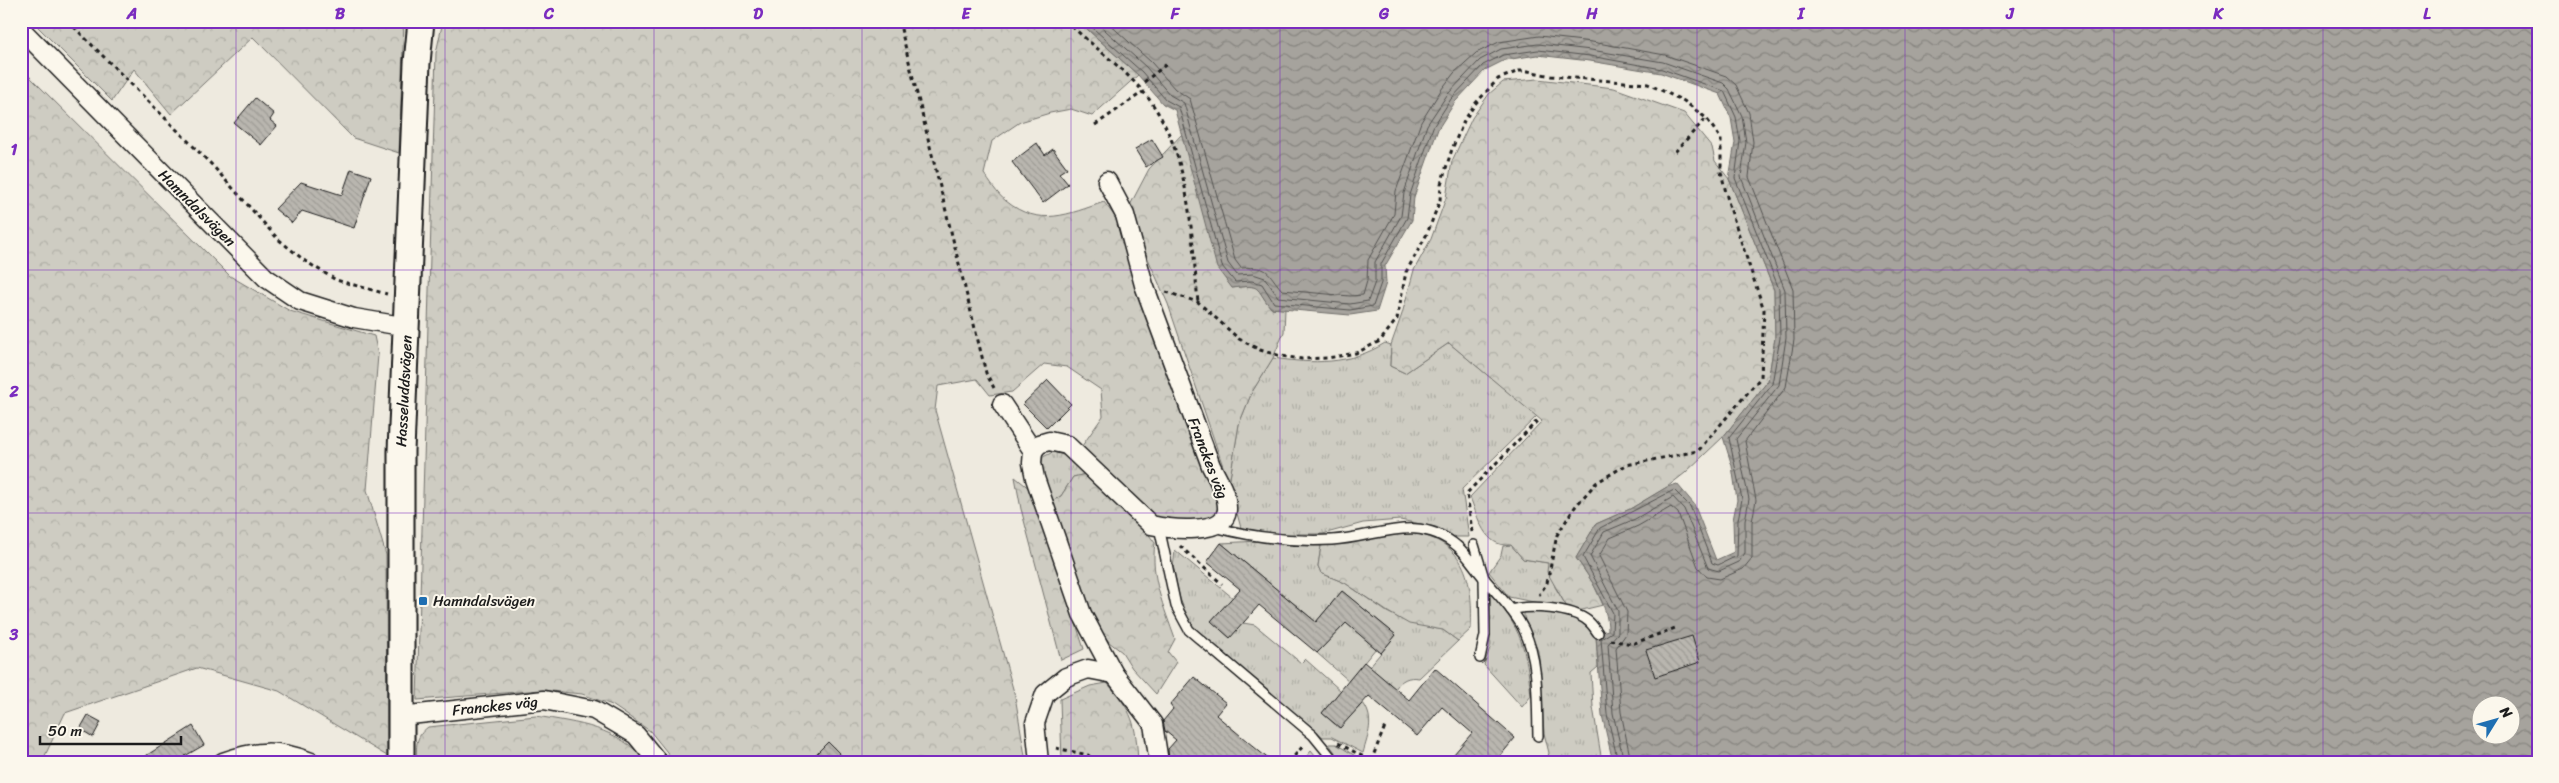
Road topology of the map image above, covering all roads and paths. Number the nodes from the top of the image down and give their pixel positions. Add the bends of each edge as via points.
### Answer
1 (68, 21) edge
2 (421, 21) edge
3 (899, 21) edge
4 (1066, 21) edge
5 (21, 29) edge
6 (1168, 63) dead end
7 (1144, 82) dead end
8 (1143, 92) junction
9 (1706, 118) junction
10 (1095, 125) dead end
11 (1675, 152) dead end
12 (1107, 181) dead end
13 (1144, 285) junction
14 (388, 294) dead end
15 (1198, 302) junction
16 (408, 327) junction
17 (1002, 404) joint
18 (1538, 420) dead end
19 (1034, 451) junction
20 (1160, 527) junction
21 (1214, 527) junction
22 (1474, 545) joint
23 (1484, 578) junction
24 (1222, 584) dead end
25 (1532, 607) junction
26 (1511, 610) junction
27 (1678, 627) dead end
28 (1598, 633) joint
29 (1480, 658) dead end
30 (1114, 674) junction
31 (401, 716) junction
32 (1386, 724) dead end
33 (1313, 735) junction
34 (1538, 736) dead end
35 (1321, 743) junction
36 (1038, 754) edge
37 (1372, 761) edge
38 (223, 762) edge
39 (311, 762) edge
40 (401, 762) edge
41 (658, 762) edge
42 (1095, 762) edge
43 (1159, 762) edge
44 (1290, 762) edge
45 (1334, 762) edge

1 - 14 path via 213,166 278,238 305,261 336,280
2 - 16 street, Hasseluddsvägen via 416,63
3 - 17 path via 986,373
4 - 8 path
5 - 16 street, Hamndalsvägen via 266,278 300,302 354,318
6 - 7 path
8 - 10 path
8 - 15 path via 1157,110 1179,164 1188,202
9 - 11 path
9 - 15 path via 1684,101 1648,84 1528,71 1510,73 1488,88 1464,121 1452,149 1441,184 1440,200 1427,234 1406,272 1397,319 1380,341 1356,353 1328,358 1282,356 1260,350 1239,339
9 - 25 path via 1721,138 1721,172 1729,205 1764,310 1761,378 1698,451 1626,465 1596,483 1557,535 1547,583
12 - 13 street, Franckes väg via 1130,230
13 - 15 path
13 - 21 street, Franckes väg via 1224,494 1227,510 1223,521
16 - 31 street, Hasseluddsvägen via 401,451
17 - 19 street
18 - 22 path via 1466,493
19 - 20 street via 1039,444 1049,442 1067,445 1126,504 1151,525
19 - 30 street via 1034,478 1082,614
20 - 21 street
20 - 24 path
20 - 33 lane via 1176,606 1189,630
21 - 23 lane via 1241,534 1302,541 1334,540 1409,527 1432,532 1457,546
22 - 23 lane
23 - 26 lane
23 - 29 lane via 1485,636
25 - 26 lane
25 - 28 lane via 1578,615 1590,622
26 - 34 lane via 1524,629 1533,660
27 - 28 path via 1632,644 1604,638
30 - 36 street via 1088,669 1066,677 1044,694 1035,723
30 - 43 street via 1153,724
31 - 40 street, Hasseluddsvägen
31 - 41 street, Franckes väg via 544,700 594,710 636,736
32 - 37 path
33 - 35 lane
33 - 44 path
35 - 37 path via 1332,740
35 - 45 lane
36 - 42 path via 1067,750 1088,755
38 - 39 street via 250,753 286,752

